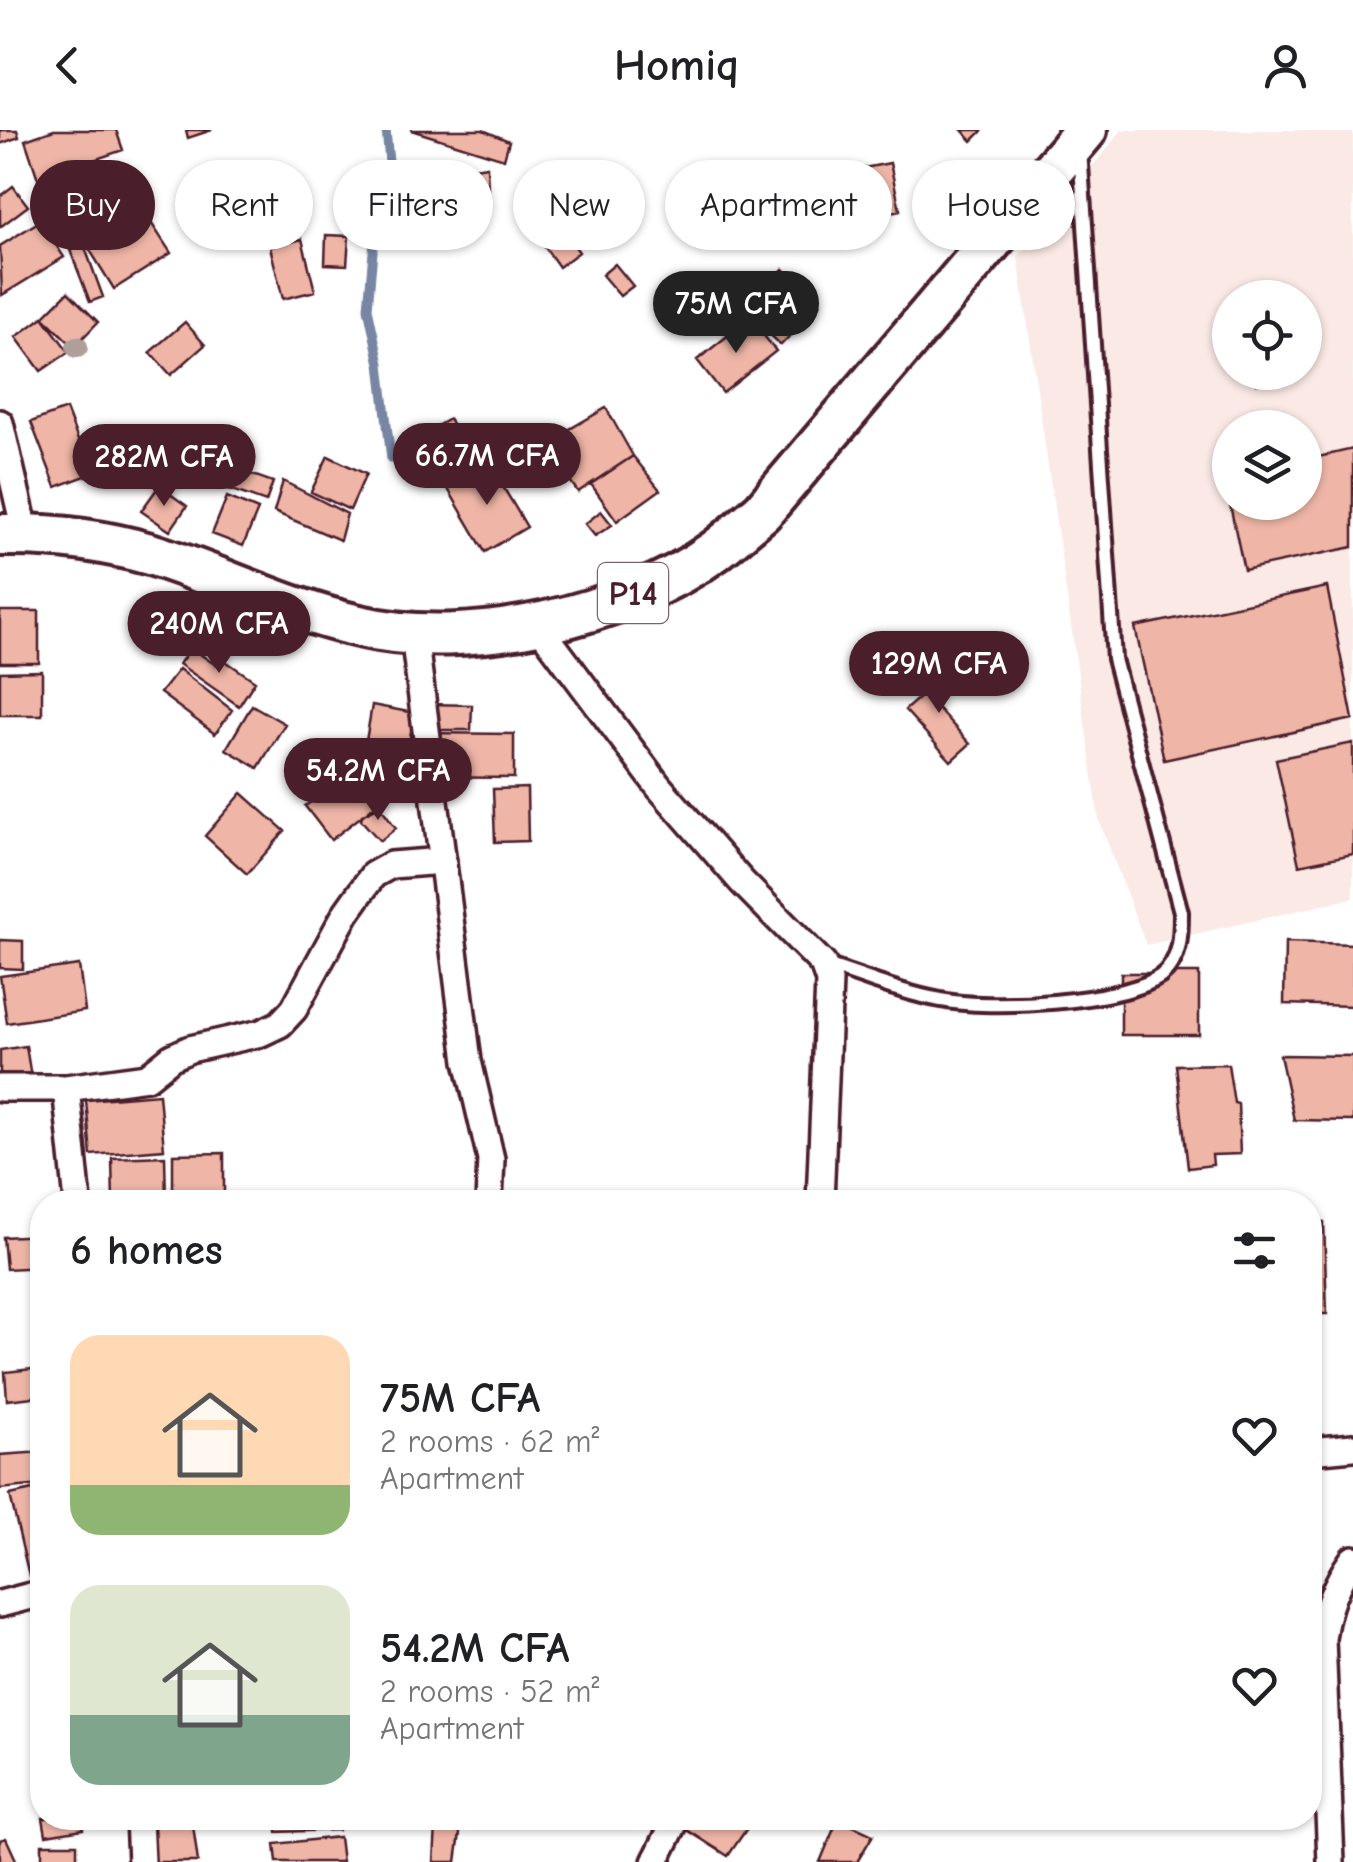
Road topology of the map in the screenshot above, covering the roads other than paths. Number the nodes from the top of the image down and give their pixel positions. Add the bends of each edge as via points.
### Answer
1 (1083, 134) edge
2 (0, 422) edge
3 (13, 535) edge
4 (538, 625) junction
5 (414, 635) junction
6 (443, 861) junction
7 (823, 964) junction
8 (0, 1088) edge
9 (66, 1088) junction
10 (77, 1190) edge
11 (490, 1190) edge
12 (820, 1190) edge
13 (1353, 1447) edge
14 (1322, 1450) edge
15 (1353, 1559) edge
16 (30, 1596) edge
17 (0, 1604) edge
18 (140, 1830) edge
19 (672, 1830) edge
20 (141, 1862) edge
21 (656, 1862) edge
22 (1331, 1862) edge

1 - 4 main road, P14 via 762,512 713,552 657,584
1 - 7 lane via 1114,659 1181,912 1176,958 1142,984 1031,1004 939,1000
2 - 3 street
3 - 5 main road, P14 via 88,540 149,554 327,617
4 - 5 main road, P14
4 - 7 street via 659,788
5 - 6 street
6 - 9 street via 391,865 373,875 280,1024 172,1057 147,1077
6 - 11 street via 468,1061 491,1160
7 - 12 street via 829,982
8 - 9 street
9 - 10 street
13 - 14 street
15 - 22 street via 1326,1610 1322,1639
16 - 17 street
18 - 20 street
19 - 21 street

